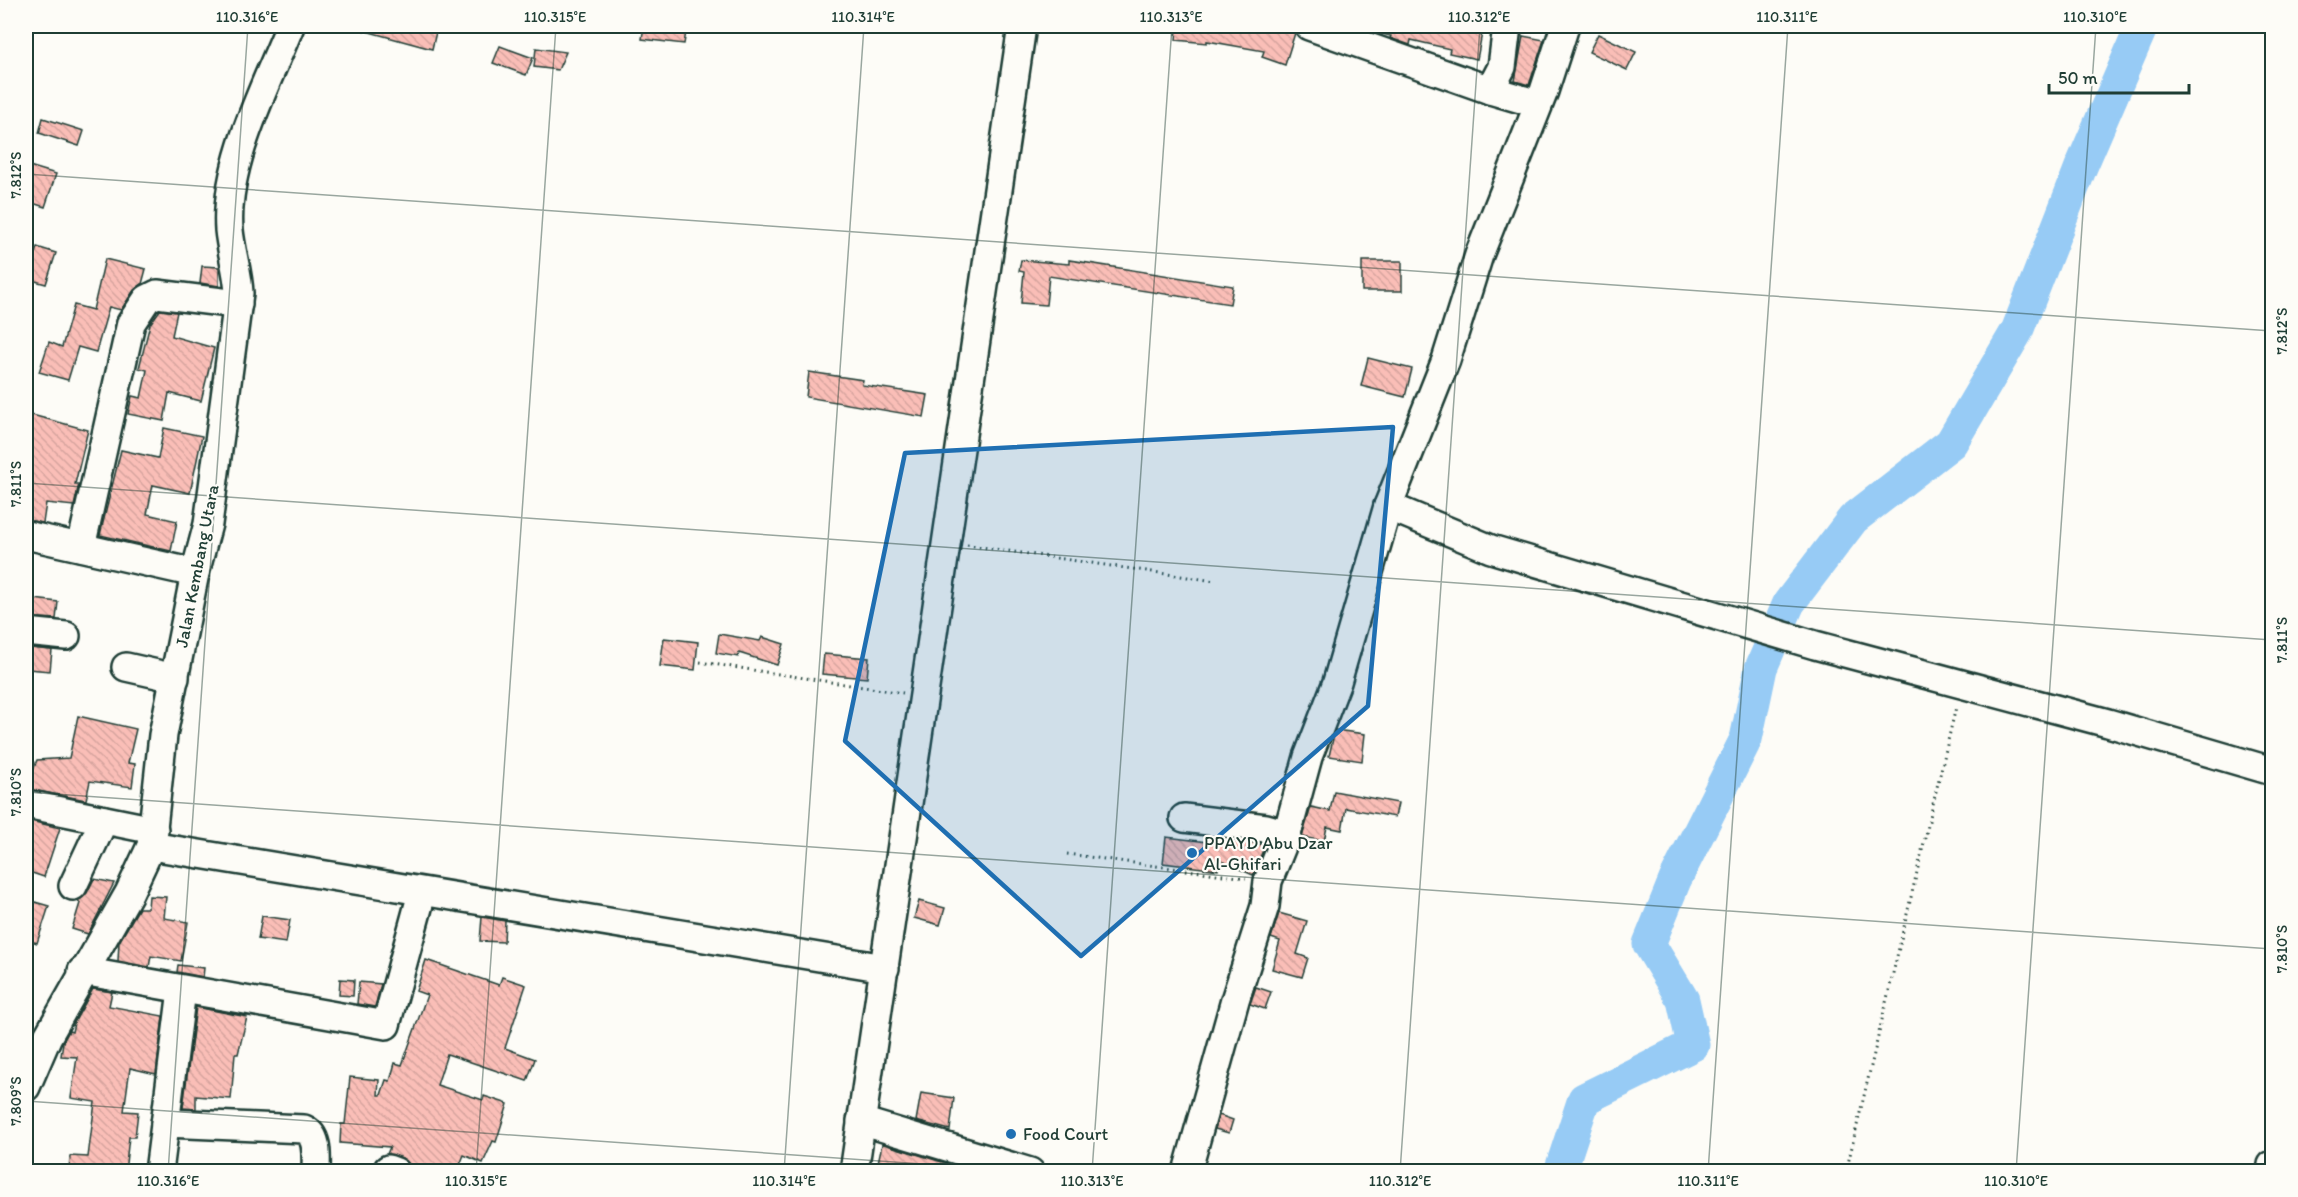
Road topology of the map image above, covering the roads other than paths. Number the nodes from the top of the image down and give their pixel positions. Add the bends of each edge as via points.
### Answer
1 (290, 26) edge
2 (1022, 26) edge
3 (1309, 26) edge
4 (1507, 26) edge
5 (1565, 26) edge
6 (1490, 90) junction
7 (1538, 104) junction
8 (238, 304) junction
9 (1388, 506) junction
10 (26, 535) edge
11 (81, 548) junction
12 (195, 573) junction
13 (26, 632) edge
14 (66, 636) dead end
15 (126, 667) dead end
16 (175, 678) junction
17 (2272, 771) edge
18 (26, 804) edge
19 (1184, 818) dead end
20 (104, 820) junction
21 (1287, 834) junction
22 (152, 838) junction
23 (73, 886) dead end
24 (422, 892) junction
25 (885, 968) junction
26 (82, 971) junction
27 (182, 990) junction
28 (28, 1074) edge
29 (861, 1121) junction
30 (165, 1123) junction
31 (2272, 1166) edge
32 (159, 1172) edge
33 (316, 1172) edge
34 (387, 1172) edge
35 (396, 1172) edge
36 (854, 1172) edge
37 (1030, 1172) edge
38 (1187, 1172) edge
39 (2271, 1172) edge

1 - 8 street, Jalan Kembang Utara via 244,142 232,189 229,230 238,272
2 - 25 street
3 - 6 street
4 - 6 street via 1502,67
5 - 7 street
6 - 7 street
7 - 9 street via 1479,255 1446,360
8 - 11 street via 157,294 147,298 131,323
8 - 12 street, Jalan Kembang Utara via 208,524
9 - 17 street via 1491,549 1788,637
9 - 21 street via 1337,682 1308,756
10 - 11 street
11 - 12 street
12 - 16 street, Jalan Kembang Utara
13 - 14 street
15 - 16 street
16 - 22 street, Jalan Kembang Utara via 163,735
18 - 20 street
19 - 21 street
20 - 22 street
20 - 23 street
21 - 38 street via 1268,881 1265,906
22 - 24 street
22 - 26 street, Jalan Kembang Utara via 129,893
24 - 25 street
24 - 27 street via 386,1025
25 - 29 street
26 - 27 street
26 - 28 street, Jalan Kembang Utara
27 - 30 street
29 - 36 street
29 - 37 street
30 - 32 street
30 - 33 street via 304,1129 314,1138
31 - 39 street
34 - 35 street

